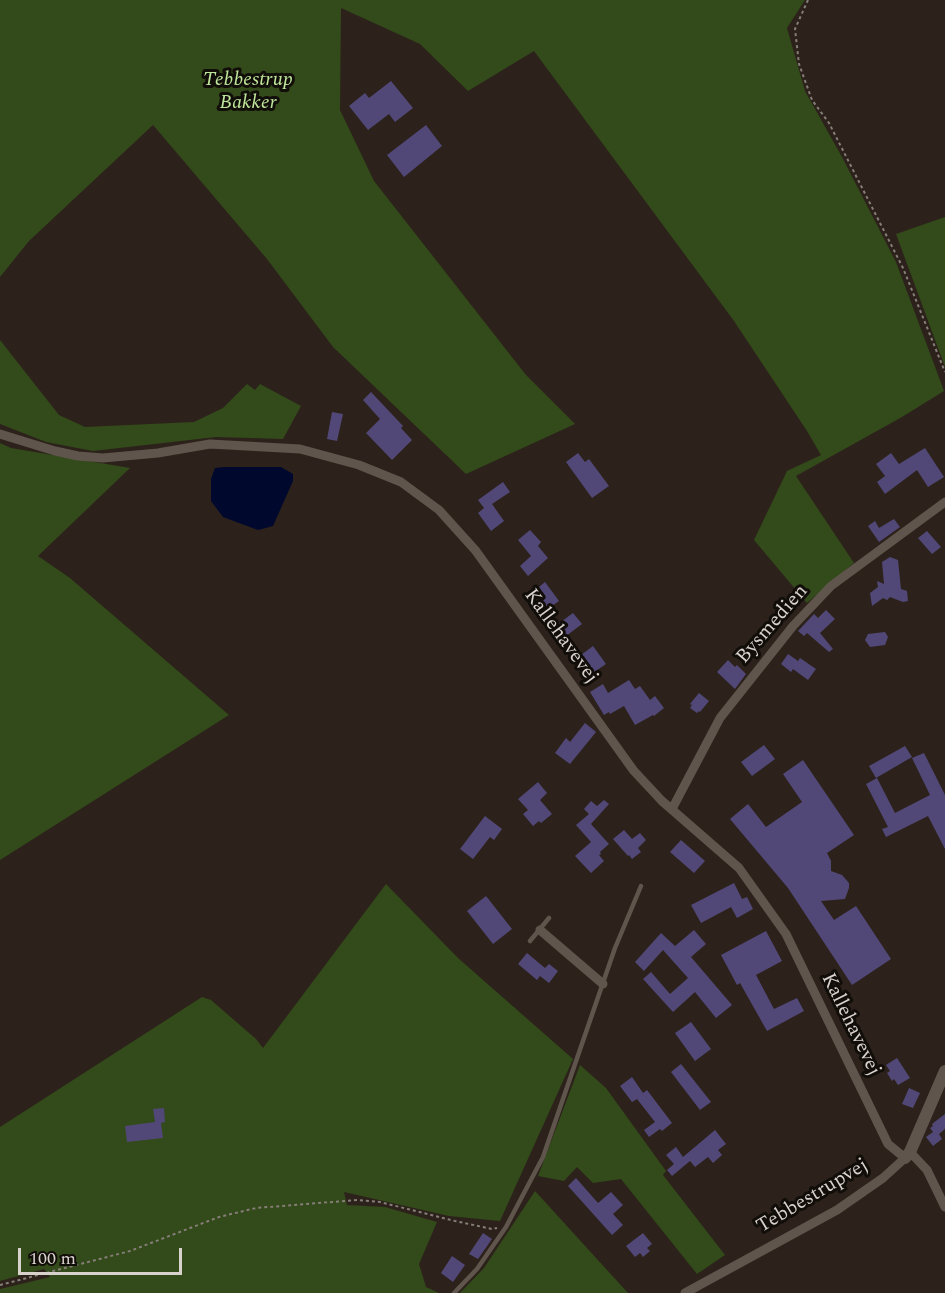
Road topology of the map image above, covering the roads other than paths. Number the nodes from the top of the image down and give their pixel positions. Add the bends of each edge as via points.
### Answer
1 (0, 434) edge
2 (945, 502) edge
3 (672, 809) junction
4 (641, 886) dead end
5 (549, 918) dead end
6 (540, 930) junction
7 (530, 941) dead end
8 (603, 984) junction
9 (945, 1071) edge
10 (907, 1155) junction
11 (945, 1207) edge
12 (454, 1293) edge
13 (685, 1293) edge

1 - 3 street, Kallehavevej via 55,451 103,458 210,444 300,449 359,465 401,482 439,510 476,551 634,771
2 - 3 street, Bysmedien via 831,586 793,626 720,718
3 - 10 street, Kallehavevej via 739,867 786,934 888,1144
4 - 8 lane
5 - 6 lane
6 - 7 lane
6 - 8 street
8 - 12 lane via 543,1157 506,1227 477,1269
9 - 10 street, Tebbestrupvej
10 - 11 street, Kallehavevej via 927,1170
10 - 13 street, Tebbestrupvej via 883,1178 837,1210

